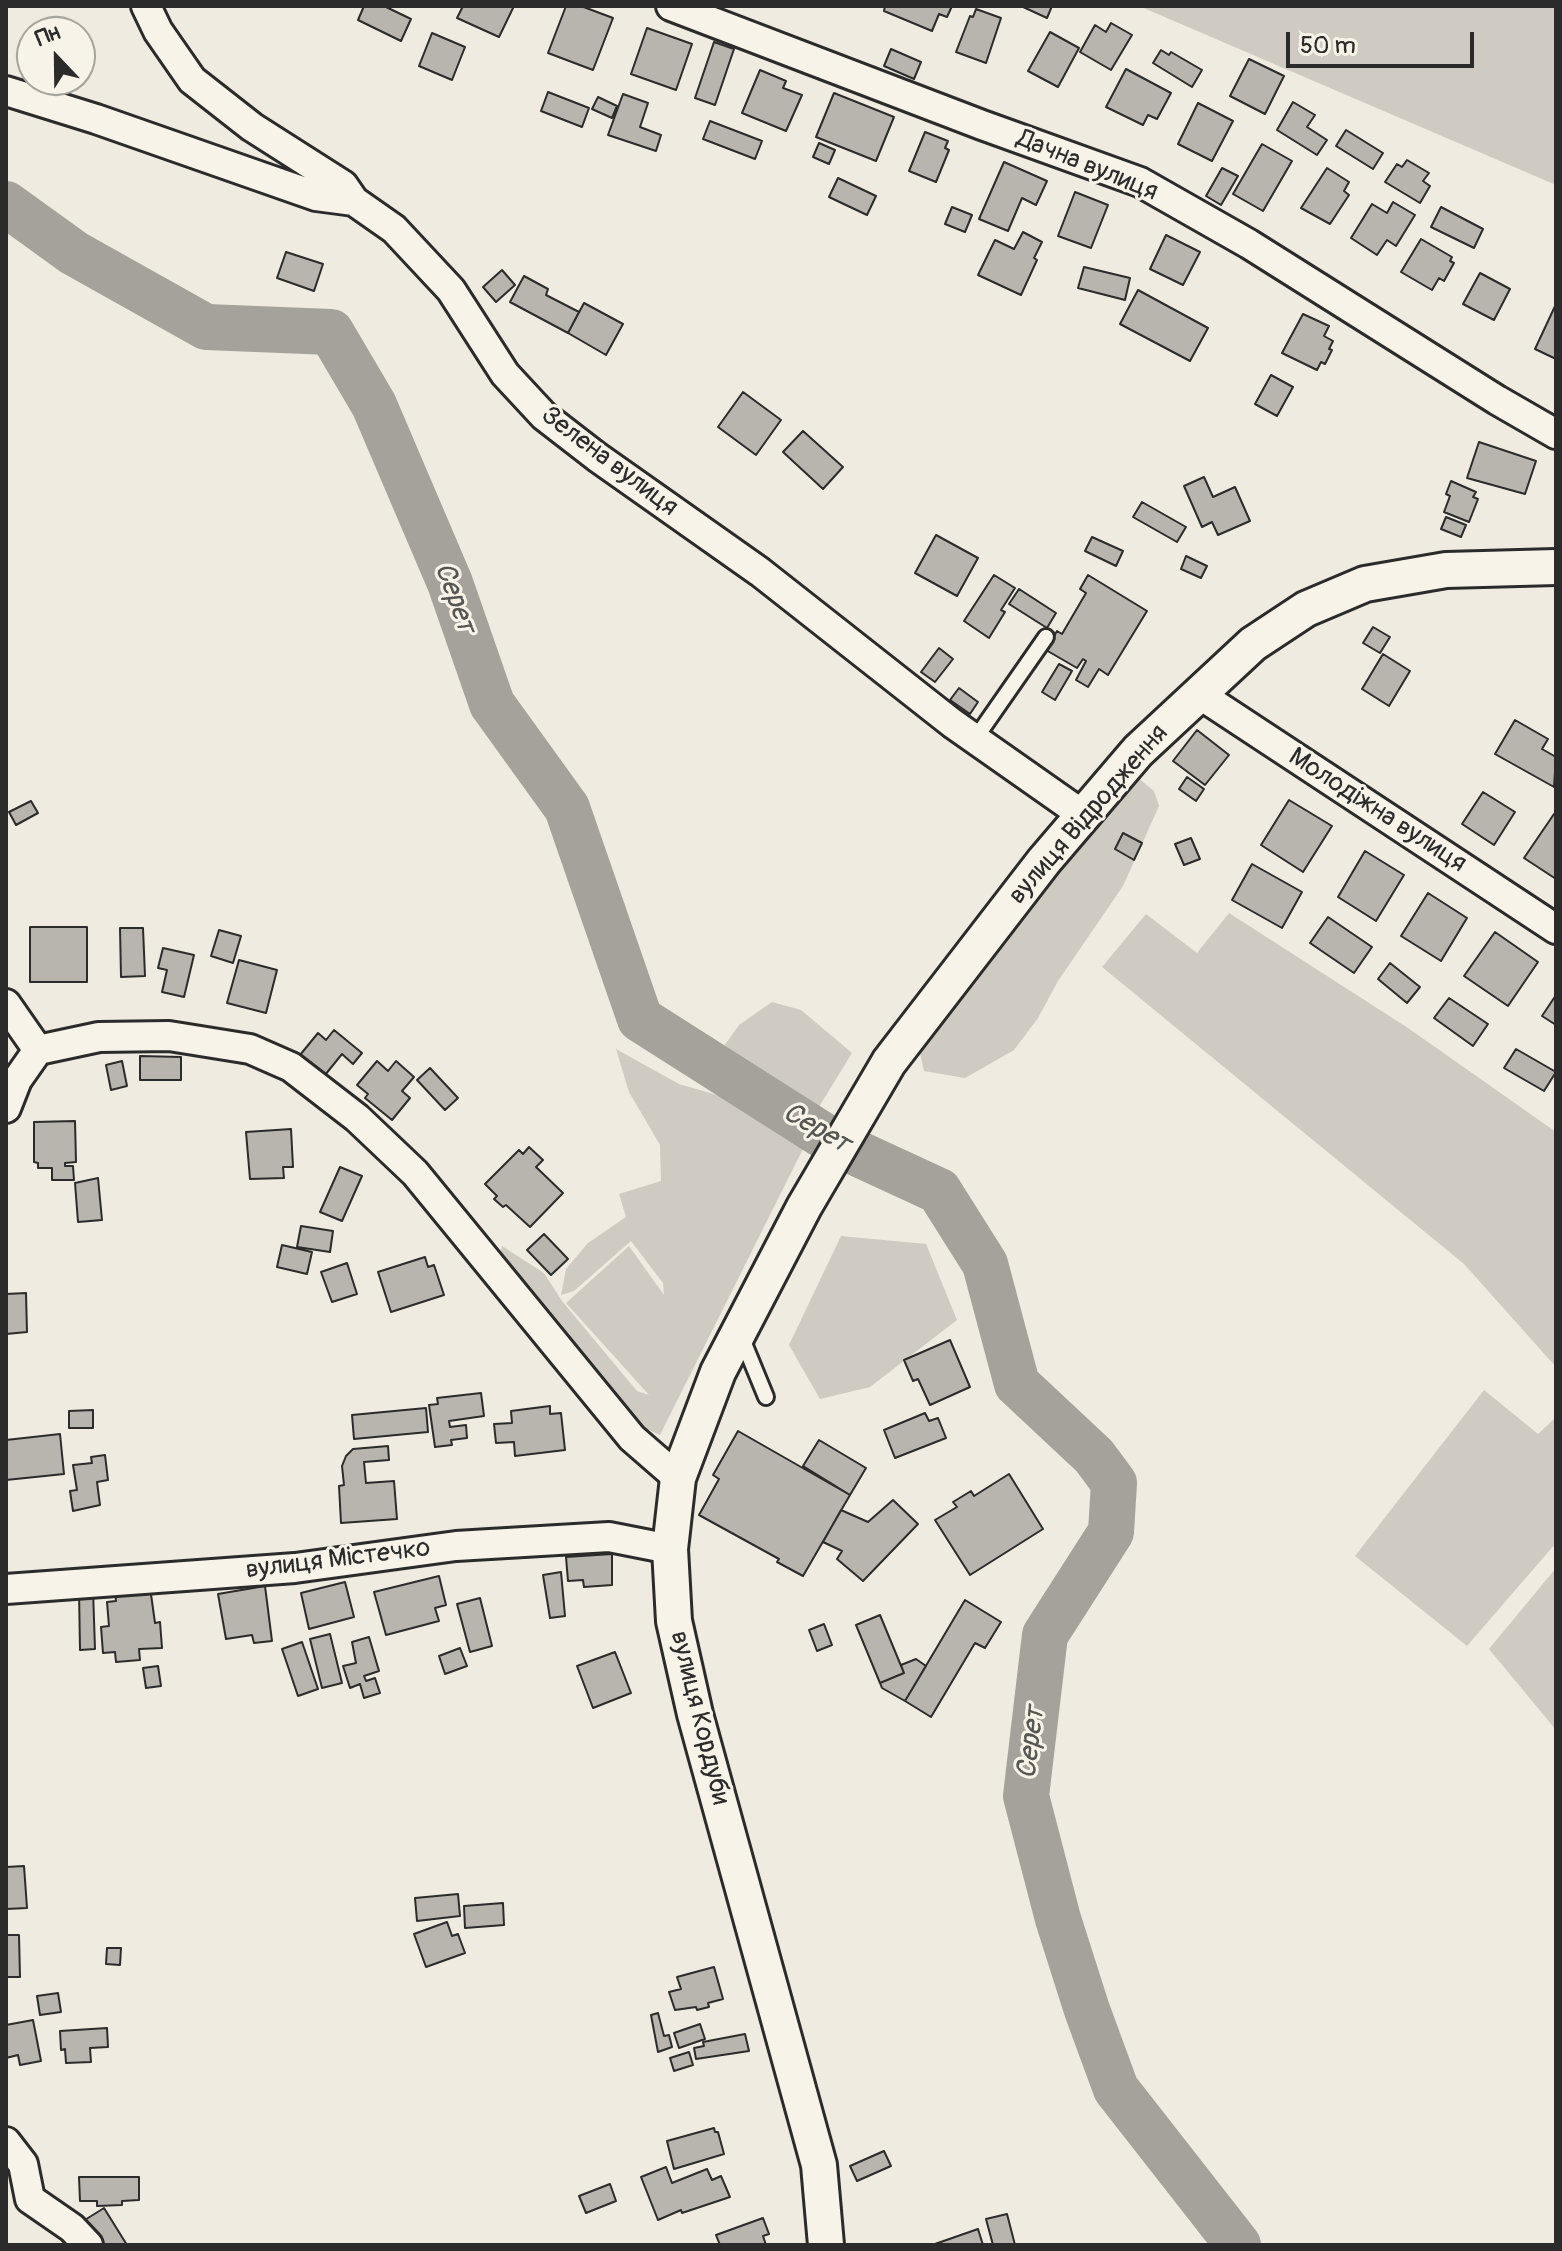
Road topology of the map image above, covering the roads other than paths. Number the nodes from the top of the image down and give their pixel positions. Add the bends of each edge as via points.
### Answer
1 (146, 6) edge
2 (671, 6) edge
3 (6, 91) edge
4 (354, 201) junction
5 (1556, 434) edge
6 (1556, 567) edge
7 (1046, 637) dead end
8 (1199, 694) junction
9 (975, 739) junction
10 (1083, 815) junction
11 (1556, 929) edge
12 (6, 1004) edge
13 (38, 1050) junction
14 (6, 1108) edge
15 (804, 1207) joint
16 (739, 1332) junction
17 (766, 1397) dead end
18 (678, 1478) junction
19 (670, 1549) junction
20 (6, 1589) edge
21 (6, 2142) edge
22 (88, 2245) edge
23 (826, 2245) edge

1 - 4 street via 192,80 252,127 343,185
2 - 5 street, Дачна вулиця via 1140,182
3 - 4 street, Зелена вулиця via 316,196
4 - 9 street, Зелена вулиця via 394,229 451,290 505,374 544,416 760,572
6 - 8 street, вулиця Відродження via 1446,570 1365,584 1306,609 1253,644
7 - 9 lane
8 - 10 street, вулиця Відродження via 1138,751
8 - 11 street, Молодіжна вулиця
9 - 10 street, Зелена вулиця
10 - 15 street, вулиця Відродження via 889,1062
12 - 13 street
13 - 14 street
13 - 18 street via 99,1037 169,1036 250,1049 291,1067 357,1118 415,1173 632,1438
15 - 16 street, вулиця Кордуби
16 - 17 lane
16 - 18 street, вулиця Кордуби
18 - 19 street, вулиця Кордуби
19 - 20 street, вулиця Містечко via 609,1537 578,1538 456,1546 295,1568
19 - 23 street, вулиця Кордуби via 674,1621 819,2165
21 - 22 street via 23,2164 30,2199

